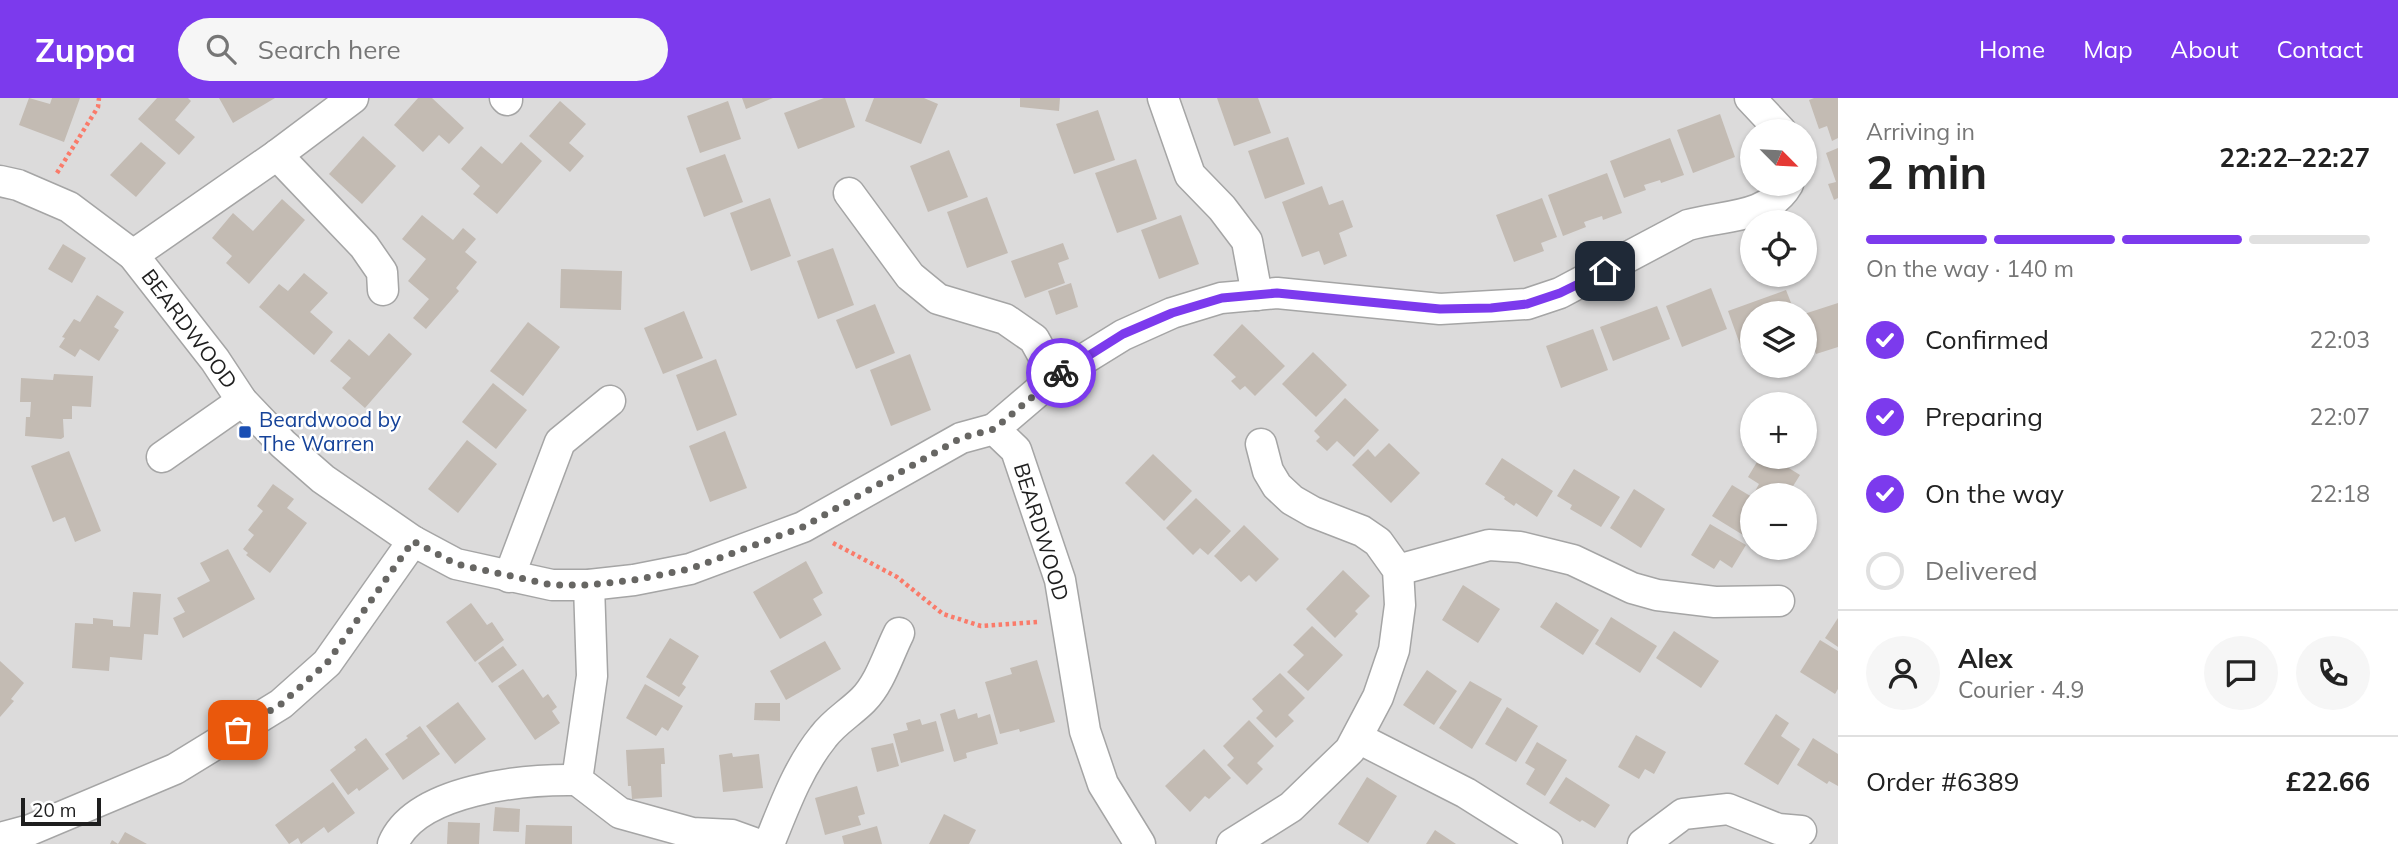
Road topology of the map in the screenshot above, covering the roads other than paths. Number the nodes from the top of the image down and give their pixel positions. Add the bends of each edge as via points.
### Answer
1 (353, 98) edge
2 (1163, 98) edge
3 (1750, 98) edge
4 (1770, 119) edge
5 (277, 155) junction
6 (0, 181) edge
7 (849, 193) dead end
8 (1777, 196) edge
9 (133, 255) junction
10 (383, 290) dead end
11 (1257, 295) junction
12 (1055, 377) junction
13 (242, 401) junction
14 (610, 401) dead end
15 (994, 429) junction
16 (1261, 443) dead end
17 (162, 457) dead end
18 (413, 541) junction
19 (1398, 570) junction
20 (509, 577) junction
21 (589, 585) junction
22 (1779, 601) dead end
23 (899, 633) dead end
24 (1358, 738) junction
25 (577, 780) junction
26 (1801, 831) dead end
27 (32, 837) edge
28 (0, 838) edge
29 (1240, 842) edge
30 (393, 844) edge
31 (757, 844) edge
32 (769, 844) edge
33 (1140, 844) edge
34 (1547, 844) edge
35 (1643, 844) edge

1 - 5 street
2 - 11 street via 1190,174 1247,241
3 - 4 street
5 - 9 street
5 - 10 street via 364,246 382,272
6 - 9 street, BEARDWOOD via 69,207
7 - 12 street via 910,276 938,299 1005,319 1034,339
8 - 11 street via 1740,216 1688,225 1560,293 1527,304 1440,309 1277,293
9 - 13 street, BEARDWOOD
11 - 12 street via 1222,298 1172,313 1123,334
12 - 15 street
13 - 17 street
13 - 18 street, BEARDWOOD via 323,480
14 - 20 street via 560,442
15 - 21 street, BEARDWOOD via 961,438 803,527 690,569
15 - 33 street, BEARDWOOD via 1016,450 1060,580 1085,731 1103,784
16 - 19 street via 1268,471 1292,500 1378,541
18 - 20 street, BEARDWOOD via 456,564
18 - 27 street via 327,663 281,704 175,769
19 - 22 street via 1489,545 1520,547 1573,560 1657,595 1715,602
19 - 24 street via 1400,605 1394,650
20 - 21 street, BEARDWOOD via 552,585
21 - 25 street via 592,676
23 - 32 street via 875,685 823,736 802,767
24 - 29 street via 1298,801
24 - 34 street via 1466,793
25 - 30 street via 550,779 465,793 439,802 412,817
25 - 31 street via 620,813 692,833 732,835
26 - 35 street via 1778,829 1728,809 1683,814
27 - 28 street

